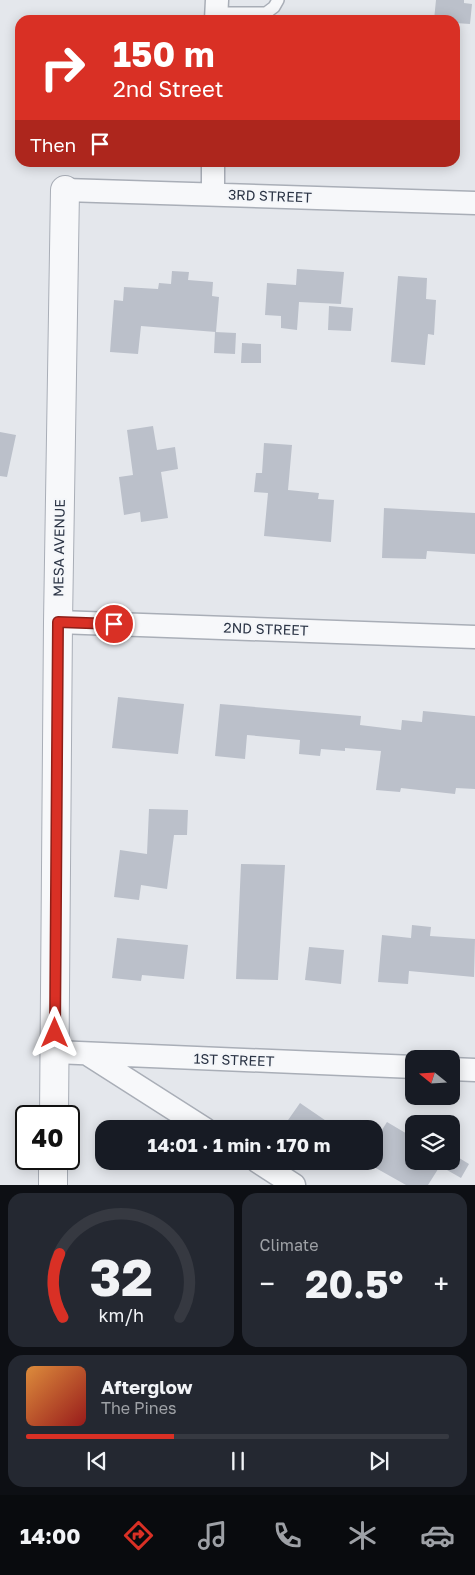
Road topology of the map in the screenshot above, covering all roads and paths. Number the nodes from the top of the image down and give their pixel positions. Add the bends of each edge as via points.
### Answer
1 (278, 0) edge
2 (217, 11) edge
3 (213, 167) edge
4 (65, 190) joint
5 (213, 194) junction
6 (475, 203) edge
7 (58, 622) junction
8 (475, 636) edge
9 (55, 1052) junction
10 (88, 1055) junction
11 (405, 1068) edge
12 (460, 1069) edge
13 (475, 1070) edge
14 (54, 1105) edge
15 (191, 1120) edge
16 (53, 1170) edge
17 (271, 1170) edge
18 (53, 1185) edge
19 (294, 1185) edge

1 - 2 lane via 266,13
3 - 5 street
4 - 5 street, 3RD STREET
4 - 7 street, MESA AVENUE
5 - 6 street, 3RD STREET
7 - 8 street, 2ND STREET
7 - 9 street, MESA AVENUE
9 - 10 street, 1ST STREET
9 - 14 street, MESA AVENUE
10 - 11 street, 1ST STREET
10 - 15 street
12 - 13 street
16 - 18 street
17 - 19 street

